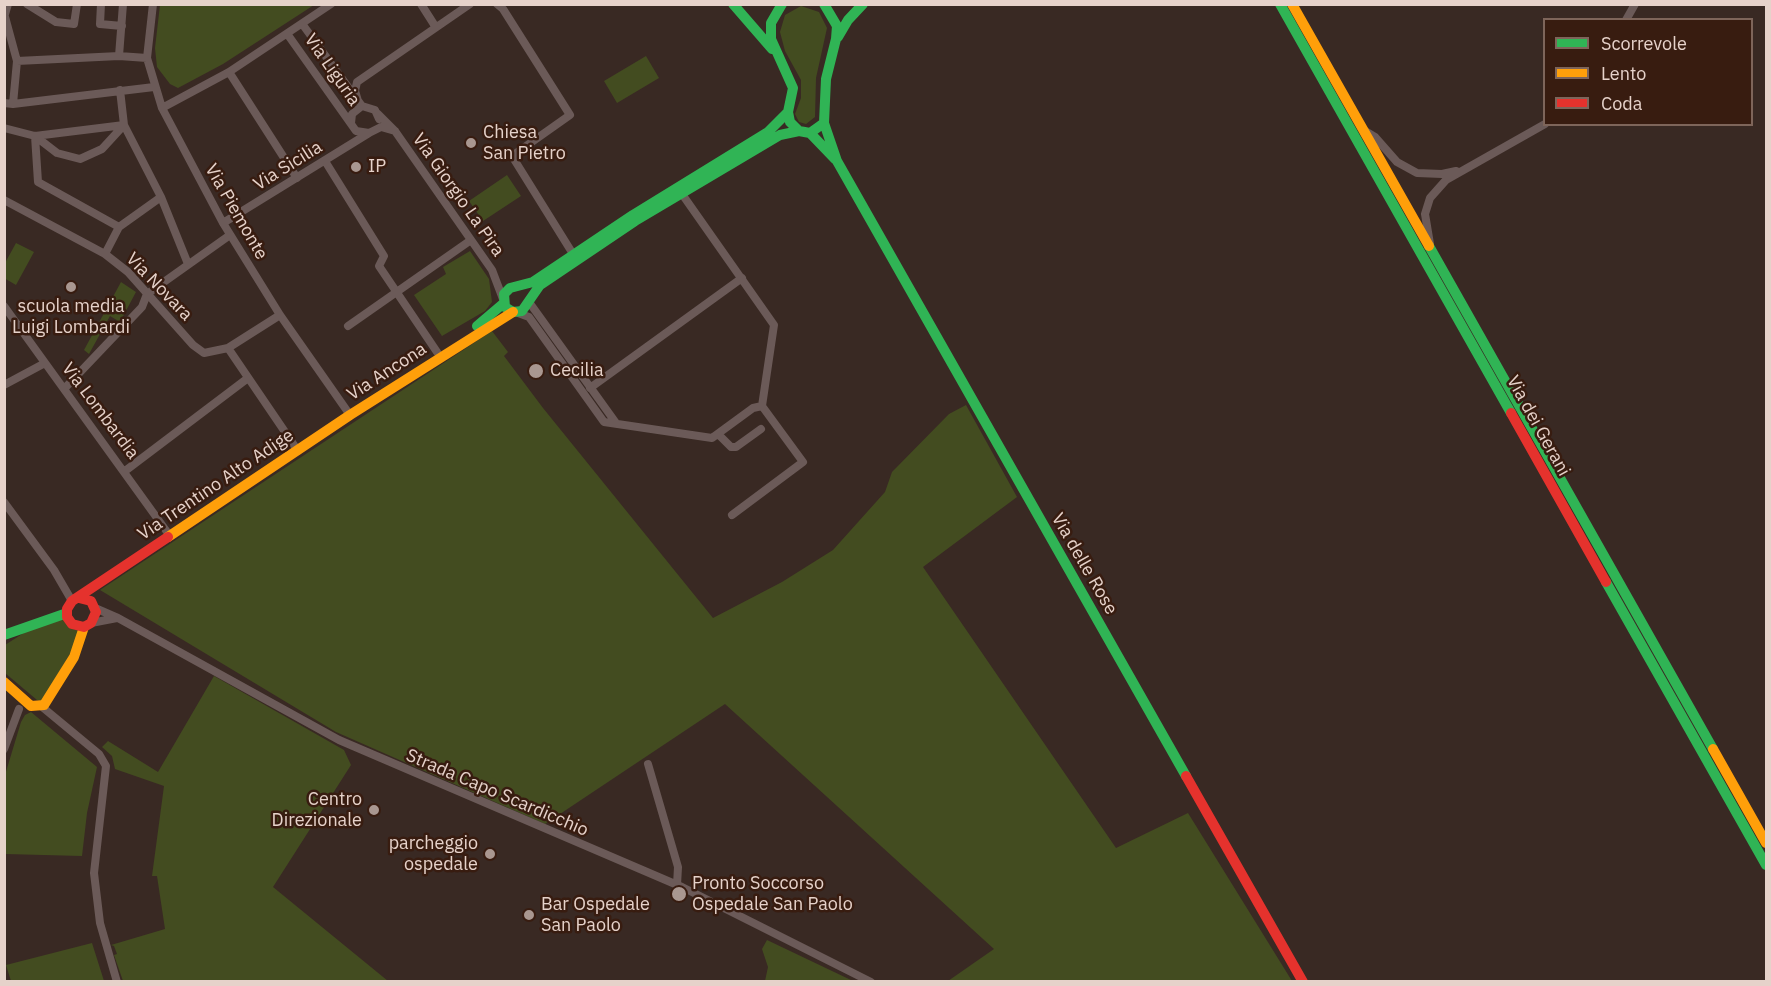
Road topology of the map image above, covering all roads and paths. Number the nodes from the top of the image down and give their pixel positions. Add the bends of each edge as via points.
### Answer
1 (8, 4) edge
2 (27, 4) edge
3 (76, 4) edge
4 (101, 4) edge
5 (123, 4) edge
6 (153, 4) edge
7 (331, 4) edge
8 (421, 4) edge
9 (470, 4) edge
10 (497, 4) edge
11 (733, 4) edge
12 (782, 4) edge
13 (825, 4) edge
14 (863, 4) edge
15 (1280, 4) edge
16 (1292, 4) edge
17 (1635, 4) edge
18 (39, 8) edge
19 (5, 13) edge
20 (1627, 18) edge
21 (303, 25) junction
22 (122, 26) junction
23 (435, 26) junction
24 (288, 35) junction
25 (836, 39) junction
26 (776, 55) junction
27 (119, 56) junction
28 (147, 58) junction
29 (17, 61) junction
30 (229, 72) junction
31 (154, 87) junction
32 (120, 90) junction
33 (9, 103) edge
34 (360, 103) junction
35 (162, 108) junction
36 (788, 112) junction
37 (378, 114) junction
38 (824, 123) junction
39 (124, 125) junction
40 (352, 125) junction
41 (1543, 125) edge
42 (4, 128) edge
43 (376, 128) junction
44 (1361, 128) junction
45 (395, 131) junction
46 (804, 132) junction
47 (369, 133) junction
48 (34, 136) junction
49 (351, 145) junction
50 (325, 161) junction
51 (837, 161) junction
52 (1464, 169) junction
53 (297, 178) junction
54 (682, 194) junction
55 (161, 197) junction
56 (4, 200) edge
57 (223, 223) junction
58 (119, 227) junction
59 (230, 235) junction
60 (471, 240) junction
61 (1431, 248) junction
62 (105, 254) junction
63 (573, 254) junction
64 (188, 264) junction
65 (496, 277) junction
66 (742, 278) junction
67 (516, 286) junction
68 (396, 291) junction
69 (147, 294) junction
70 (503, 301) junction
71 (529, 302) junction
72 (4, 306) edge
73 (515, 312) junction
74 (280, 315) junction
75 (348, 326) dead end
76 (228, 348) junction
77 (437, 352) junction
78 (45, 363) junction
79 (248, 378) junction
80 (4, 385) edge
81 (65, 388) junction
82 (590, 388) junction
83 (762, 406) junction
84 (350, 415) junction
85 (615, 423) junction
86 (761, 429) dead end
87 (718, 434) junction
88 (298, 451) junction
89 (125, 471) junction
90 (4, 502) edge
91 (732, 515) dead end
92 (170, 536) junction
93 (101, 581) junction
94 (75, 600) junction
95 (93, 604) junction
96 (67, 613) junction
97 (118, 618) junction
98 (88, 625) junction
99 (6, 631) edge
100 (4, 682) edge
101 (17, 695) junction
102 (36, 706) junction
103 (19, 709) junction
104 (4, 749) edge
105 (648, 764) dead end
106 (1767, 843) edge
107 (1767, 865) edge
108 (677, 885) junction
109 (117, 981) edge
110 (871, 981) edge
111 (1303, 981) edge

1 - 19 street
2 - 18 street
3 - 18 street via 74,24 56,22
4 - 22 street via 100,24
5 - 22 street
6 - 28 street, Via Piemonte
7 - 21 street
8 - 23 street
9 - 23 street
10 - 63 street via 570,115 512,156
11 - 26 street
12 - 26 street via 771,23
13 - 25 street via 837,26
14 - 25 street
15 - 107 street, Via dei Gerani
16 - 44 street, Via dei Gerani
17 - 20 street
19 - 29 street
21 - 24 street
21 - 34 street, Via Liguria
22 - 27 street
23 - 34 street via 357,82 355,91
24 - 30 street
24 - 40 street, Via Liguria
25 - 38 street via 827,70
26 - 36 street via 793,88
27 - 28 street
27 - 29 street
28 - 31 street, Via Piemonte
29 - 33 street
30 - 35 street
30 - 53 street
31 - 32 street
31 - 35 street, Via Piemonte
32 - 33 street
32 - 39 street
34 - 37 street
34 - 40 street via 354,110
35 - 57 street, Via Piemonte
36 - 46 street, Via delle Rose via 790,122
36 - 63 street via 768,132
37 - 43 street
37 - 45 street, Via Giorgio La Pira
38 - 46 street
38 - 51 street, Via delle Rose
39 - 48 street
39 - 48 street via 102,149 80,159 57,153
39 - 55 street
40 - 47 street via 360,133
40 - 49 street
41 - 52 street
42 - 48 street
43 - 45 street
43 - 47 street
44 - 52 street via 1375,137 1397,162 1417,173 1442,174
44 - 61 street, Via dei Gerani
45 - 60 street, Via Giorgio La Pira
46 - 51 street, Via delle Rose
46 - 54 street via 780,135
47 - 49 street, Via Sicilia
48 - 58 street via 38,182
49 - 50 street, Via Sicilia
50 - 53 street, Via Sicilia
50 - 68 street via 384,256 380,266
51 - 111 street, Via delle Rose
52 - 61 street via 1446,180 1430,198 1425,214
53 - 57 street, Via Sicilia
54 - 66 street
54 - 71 street via 540,285
55 - 58 street
55 - 64 street
56 - 62 street, Via Novara
57 - 59 street, Via Piemonte
58 - 62 street
59 - 64 street
59 - 74 street, Via Piemonte
60 - 65 street, Via Giorgio La Pira
60 - 68 street
61 - 106 street, Via dei Gerani
62 - 69 street, Via Novara
63 - 67 street via 533,282
64 - 69 street
65 - 67 street
65 - 70 street
66 - 82 street
66 - 83 street via 774,324
67 - 70 street via 506,290
67 - 71 street via 525,290
68 - 75 street
68 - 77 street
69 - 76 street, Via Novara via 204,353
69 - 81 street via 142,307
70 - 73 street
70 - 77 street, Via Ancona via 484,321
71 - 73 street via 525,309
71 - 82 street
72 - 78 street, Via Lombardia
73 - 84 street, Via Ancona
73 - 85 street via 529,317 604,422
74 - 76 street, Via Novara
74 - 84 street, Via Piemonte
76 - 79 street
77 - 84 street, Via Ancona via 357,406
78 - 80 street
78 - 81 street, Via Lombardia
79 - 88 street
79 - 89 street
81 - 89 street, Via Lombardia
82 - 85 street
83 - 87 street via 753,408
83 - 91 street via 803,462
84 - 88 street, Via Trentino Alto Adige
85 - 87 street via 712,438
86 - 87 street via 736,447
88 - 92 street, Via Trentino Alto Adige
89 - 92 street, Via Lombardia
90 - 94 street
92 - 93 street, Via Trentino Alto Adige
93 - 94 street, Via Trentino Alto Adige
93 - 95 street
94 - 95 street
94 - 96 street
95 - 97 street, Strada Capo Scardicchio
95 - 98 street via 96,616
96 - 98 street via 72,624
96 - 99 street
97 - 98 street
97 - 108 street, Strada Capo Scardicchio via 339,740
98 - 102 street via 50,699
100 - 101 street
101 - 102 street
101 - 103 street
102 - 103 street
102 - 109 street via 99,754 106,766 94,873 100,923
103 - 104 street
105 - 108 street via 678,867
108 - 110 street, Strada Capo Scardicchio

